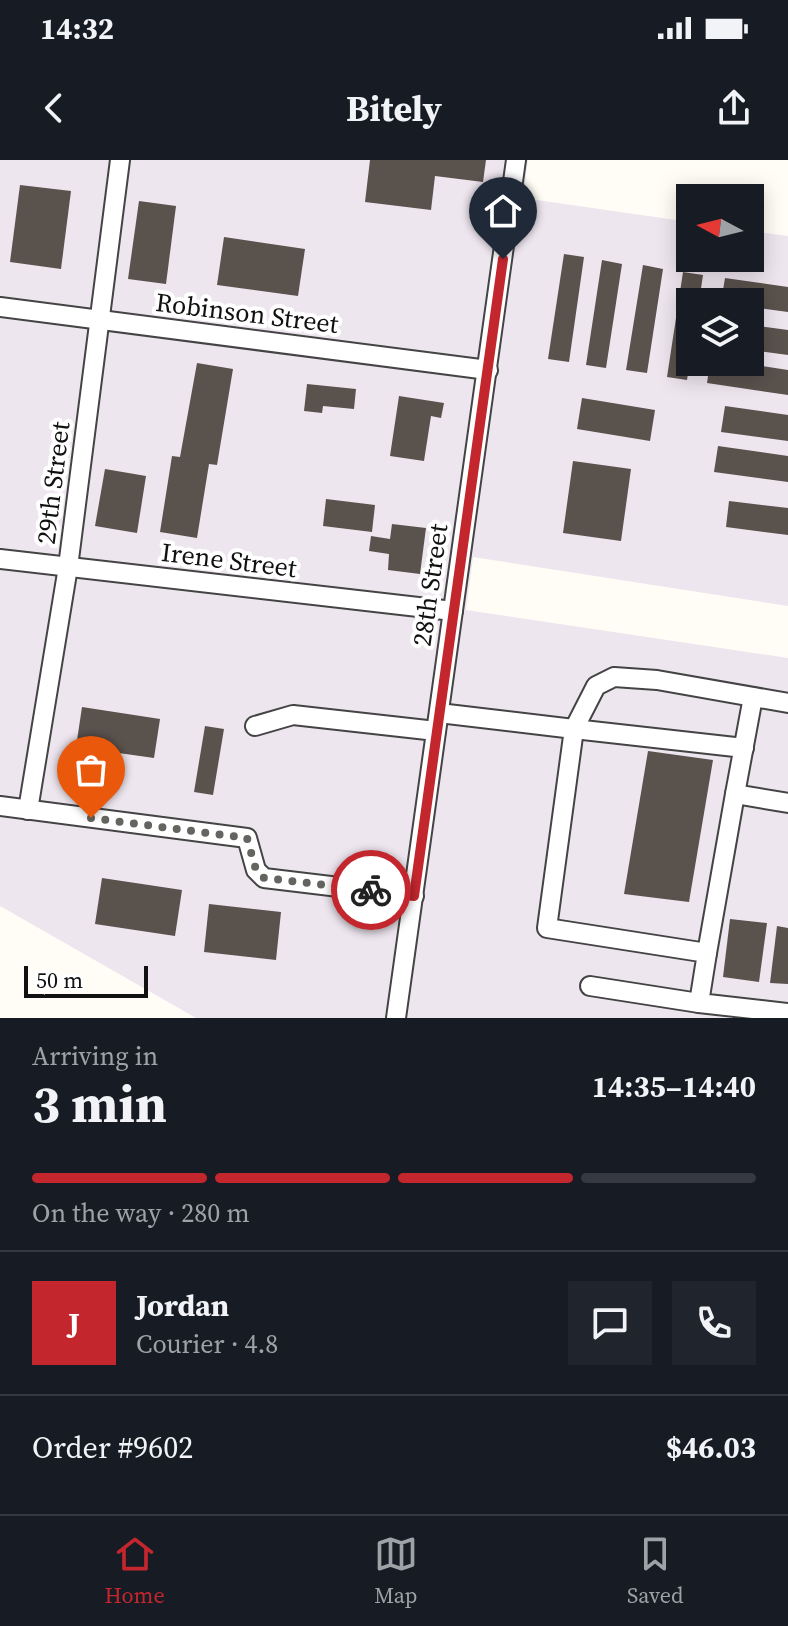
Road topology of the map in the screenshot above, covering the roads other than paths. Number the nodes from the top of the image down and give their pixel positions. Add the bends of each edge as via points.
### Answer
1 (120, 160) edge
2 (516, 160) edge
3 (0, 307) edge
4 (99, 320) junction
5 (488, 370) junction
6 (0, 559) edge
7 (68, 567) junction
8 (453, 611) junction
9 (753, 697) junction
10 (788, 703) edge
11 (437, 722) junction
12 (255, 726) dead end
13 (574, 729) junction
14 (744, 748) junction
15 (735, 794) junction
16 (788, 803) edge
17 (0, 806) edge
18 (28, 810) junction
19 (414, 896) junction
20 (707, 953) junction
21 (590, 986) dead end
22 (699, 1003) junction
23 (788, 1013) edge
24 (396, 1018) edge

1 - 4 street, 29th Street
2 - 5 street, 28th Street
3 - 4 street, Robinson Street
4 - 5 street, Robinson Street
4 - 7 street, 29th Street
5 - 8 street, 28th Street
6 - 7 street, Irene Street
7 - 8 street, Irene Street
7 - 18 street, 29th Street
8 - 11 street, 28th Street
9 - 10 street
9 - 13 street via 614,677 596,686
9 - 14 street
11 - 12 street via 293,715
11 - 13 street
11 - 19 street, 28th Street
13 - 14 street
13 - 20 street via 547,928
14 - 15 street
15 - 16 street
15 - 20 street
17 - 18 street
18 - 19 street via 247,838 256,870 264,878
19 - 24 street, 28th Street
20 - 22 street
21 - 22 street
22 - 23 street

